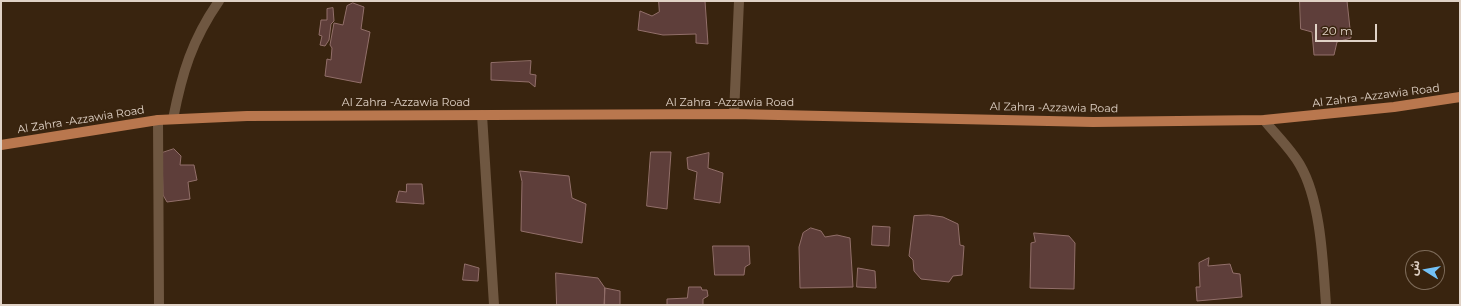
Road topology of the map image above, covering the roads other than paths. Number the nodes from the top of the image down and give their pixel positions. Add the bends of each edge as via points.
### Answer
1 (219, 1) edge
2 (739, 1) edge
3 (1460, 97) edge
4 (734, 114) junction
5 (482, 115) junction
6 (173, 119) junction
7 (158, 120) junction
8 (1264, 120) junction
9 (1, 145) edge
10 (159, 305) edge
11 (494, 305) edge
12 (1326, 305) edge

1 - 6 street via 203,24 189,55
2 - 4 street
3 - 8 main road, Al Zahra -Azzawia Road via 1386,108
4 - 5 main road, Al Zahra -Azzawia Road
4 - 8 main road, Al Zahra -Azzawia Road via 1093,122
5 - 6 main road, Al Zahra -Azzawia Road via 248,116
5 - 11 street
6 - 7 main road, Al Zahra -Azzawia Road
7 - 9 main road, Al Zahra -Azzawia Road
7 - 10 street
8 - 12 street via 1300,164 1310,183 1315,204

